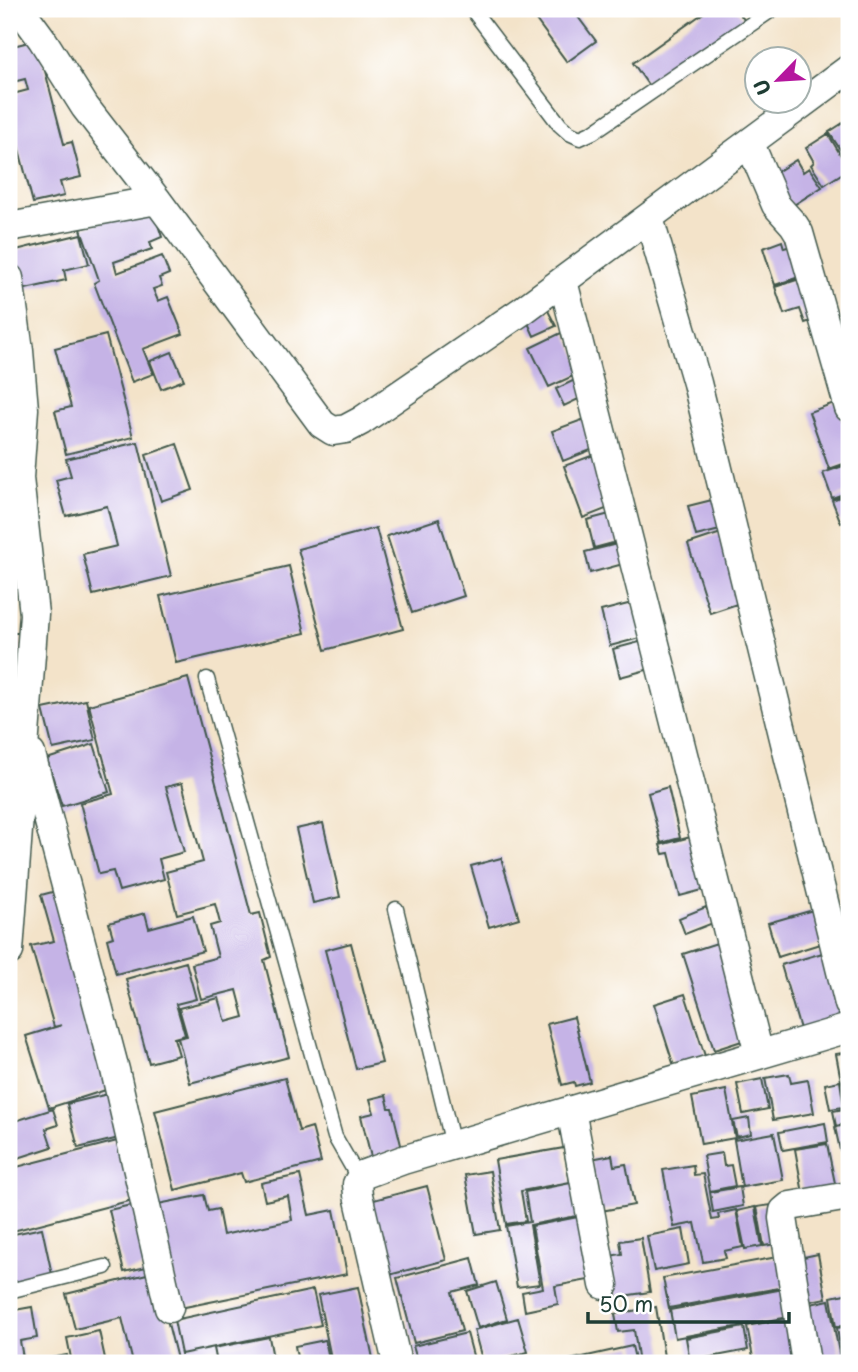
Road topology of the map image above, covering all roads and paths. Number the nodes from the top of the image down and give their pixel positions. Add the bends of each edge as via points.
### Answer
1 (20, 9) edge
2 (472, 9) edge
3 (773, 9) edge
4 (849, 69) edge
5 (750, 144) junction
6 (157, 200) junction
7 (649, 219) junction
8 (9, 227) edge
9 (9, 278) edge
10 (564, 281) junction
11 (849, 408) edge
12 (14, 467) edge
13 (21, 615) edge
14 (206, 679) dead end
15 (25, 730) junction
16 (14, 799) edge
17 (396, 909) dead end
18 (9, 951) edge
19 (849, 1004) edge
20 (849, 1028) edge
21 (759, 1054) junction
22 (571, 1110) junction
23 (453, 1145) junction
24 (359, 1179) junction
25 (849, 1196) edge
26 (105, 1267) dead end
27 (604, 1285) dead end
28 (9, 1291) edge
29 (169, 1308) dead end
30 (397, 1363) edge
31 (806, 1363) edge

1 - 6 street via 85,107
2 - 3 lane via 560,125 580,138
4 - 5 street
5 - 7 street
5 - 11 street via 776,205 800,238
6 - 8 street
6 - 10 street via 322,424 333,431 361,421
7 - 10 street
7 - 19 street via 697,383
9 - 12 street via 24,409
10 - 21 street
12 - 13 street
13 - 15 street
14 - 24 lane via 335,1137
15 - 16 street
15 - 29 street via 115,1070
16 - 18 street
17 - 23 lane
20 - 21 street
21 - 22 street
22 - 23 street
22 - 27 street
23 - 24 street
24 - 30 street via 358,1195
25 - 31 street via 790,1206 783,1213
26 - 28 lane

